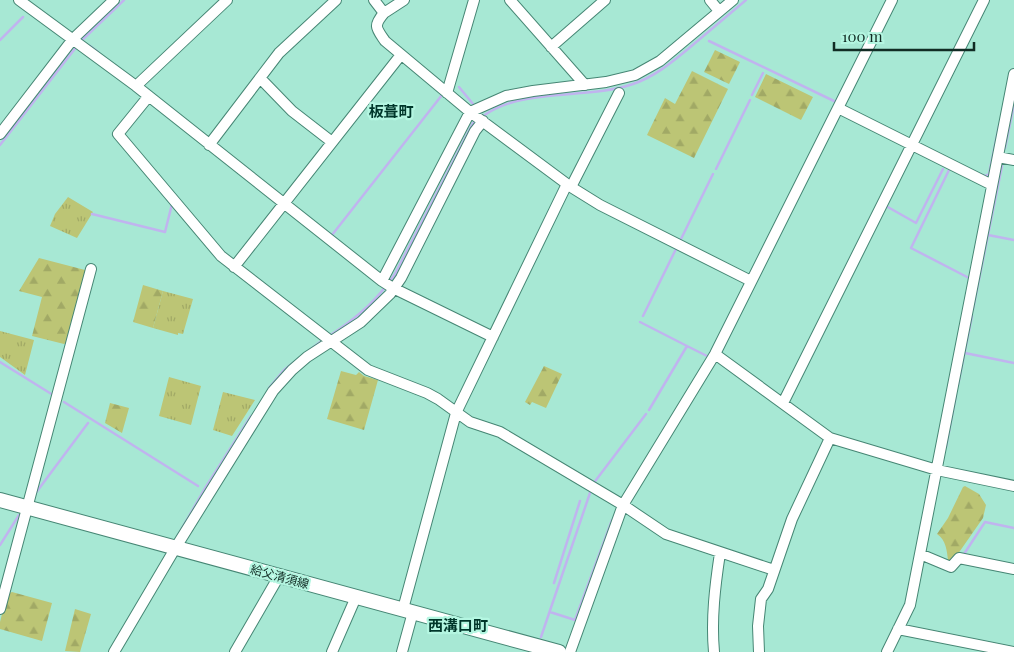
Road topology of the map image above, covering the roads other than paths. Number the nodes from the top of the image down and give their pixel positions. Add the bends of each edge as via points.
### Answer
1 (114, 0) edge
2 (227, 0) edge
3 (336, 0) edge
4 (374, 0) edge
5 (404, 0) edge
6 (474, 0) edge
7 (510, 0) edge
8 (605, 0) edge
9 (710, 0) edge
10 (733, 0) edge
11 (892, 0) edge
12 (984, 0) edge
13 (21, 2) edge
14 (720, 11) junction
15 (384, 13) junction
16 (77, 42) junction
17 (552, 47) junction
18 (400, 56) junction
19 (1014, 74) edge
20 (260, 78) junction
21 (585, 85) junction
22 (136, 86) junction
23 (447, 93) junction
24 (619, 93) dead end
25 (148, 96) junction
26 (838, 108) junction
27 (478, 117) junction
28 (0, 134) edge
29 (332, 142) junction
30 (910, 144) junction
31 (209, 145) junction
32 (998, 157) junction
33 (1014, 160) edge
34 (992, 185) junction
35 (569, 186) junction
36 (283, 204) junction
37 (234, 267) junction
38 (91, 269) dead end
39 (751, 282) junction
40 (387, 285) junction
41 (493, 337) junction
42 (328, 339) junction
43 (715, 354) junction
44 (783, 403) junction
45 (456, 413) junction
46 (830, 438) junction
47 (937, 470) junction
48 (1014, 486) edge
49 (0, 500) edge
50 (623, 505) junction
51 (28, 507) junction
52 (176, 548) junction
53 (720, 553) junction
54 (920, 554) junction
55 (1014, 569) edge
56 (774, 570) junction
57 (279, 576) junction
58 (356, 597) junction
59 (0, 609) edge
60 (408, 611) junction
61 (898, 629) junction
62 (114, 652) edge
63 (235, 652) edge
64 (332, 652) edge
65 (402, 652) edge
66 (559, 652) edge
67 (570, 652) edge
68 (714, 652) edge
69 (759, 652) edge
70 (887, 652) edge
71 (1014, 652) edge

1 - 16 street
2 - 22 street
3 - 20 street via 279,53
4 - 15 street
5 - 15 street
6 - 23 street
7 - 17 street
8 - 17 street
9 - 14 street
10 - 14 street
11 - 26 street
12 - 30 street
13 - 16 street
14 - 21 street via 660,61 635,76
15 - 18 street via 376,28
16 - 22 street
16 - 28 street
17 - 21 street
18 - 23 street
18 - 29 street
19 - 32 street
20 - 29 street via 292,111
20 - 31 street
21 - 27 street via 506,96
22 - 25 street
23 - 27 street
24 - 35 street
25 - 31 street
25 - 37 street via 118,134 221,256
26 - 30 street
26 - 39 street
27 - 35 street
27 - 40 street
27 - 40 street via 475,131 401,278
29 - 36 street
30 - 34 street
30 - 44 street
31 - 36 street
32 - 33 street
32 - 34 street
34 - 47 street
35 - 39 street
35 - 41 street
36 - 37 street
36 - 40 street
37 - 42 street
38 - 51 street
39 - 43 street
40 - 41 street
40 - 42 street via 390,294 361,322
41 - 45 street
42 - 45 street via 368,370 438,398
42 - 52 street via 292,370 273,392
43 - 44 street
43 - 50 street
44 - 46 street
45 - 50 street via 470,422 500,432
45 - 60 street
46 - 47 street
46 - 56 street via 792,518
47 - 48 street
47 - 54 street
49 - 51 main road, 給父清須線
50 - 53 street via 666,534
50 - 67 street
51 - 52 main road, 給父清須線
51 - 59 street
52 - 57 main road, 給父清須線
52 - 62 street
53 - 56 street
53 - 68 street via 714,591
54 - 55 street via 951,567 959,558
54 - 61 street via 910,605
56 - 69 street via 761,599
57 - 58 main road, 給父清須線
57 - 63 street
58 - 60 main road, 給父清須線
58 - 64 street
60 - 65 street
60 - 66 main road, 給父清須線
61 - 70 street
61 - 71 street

